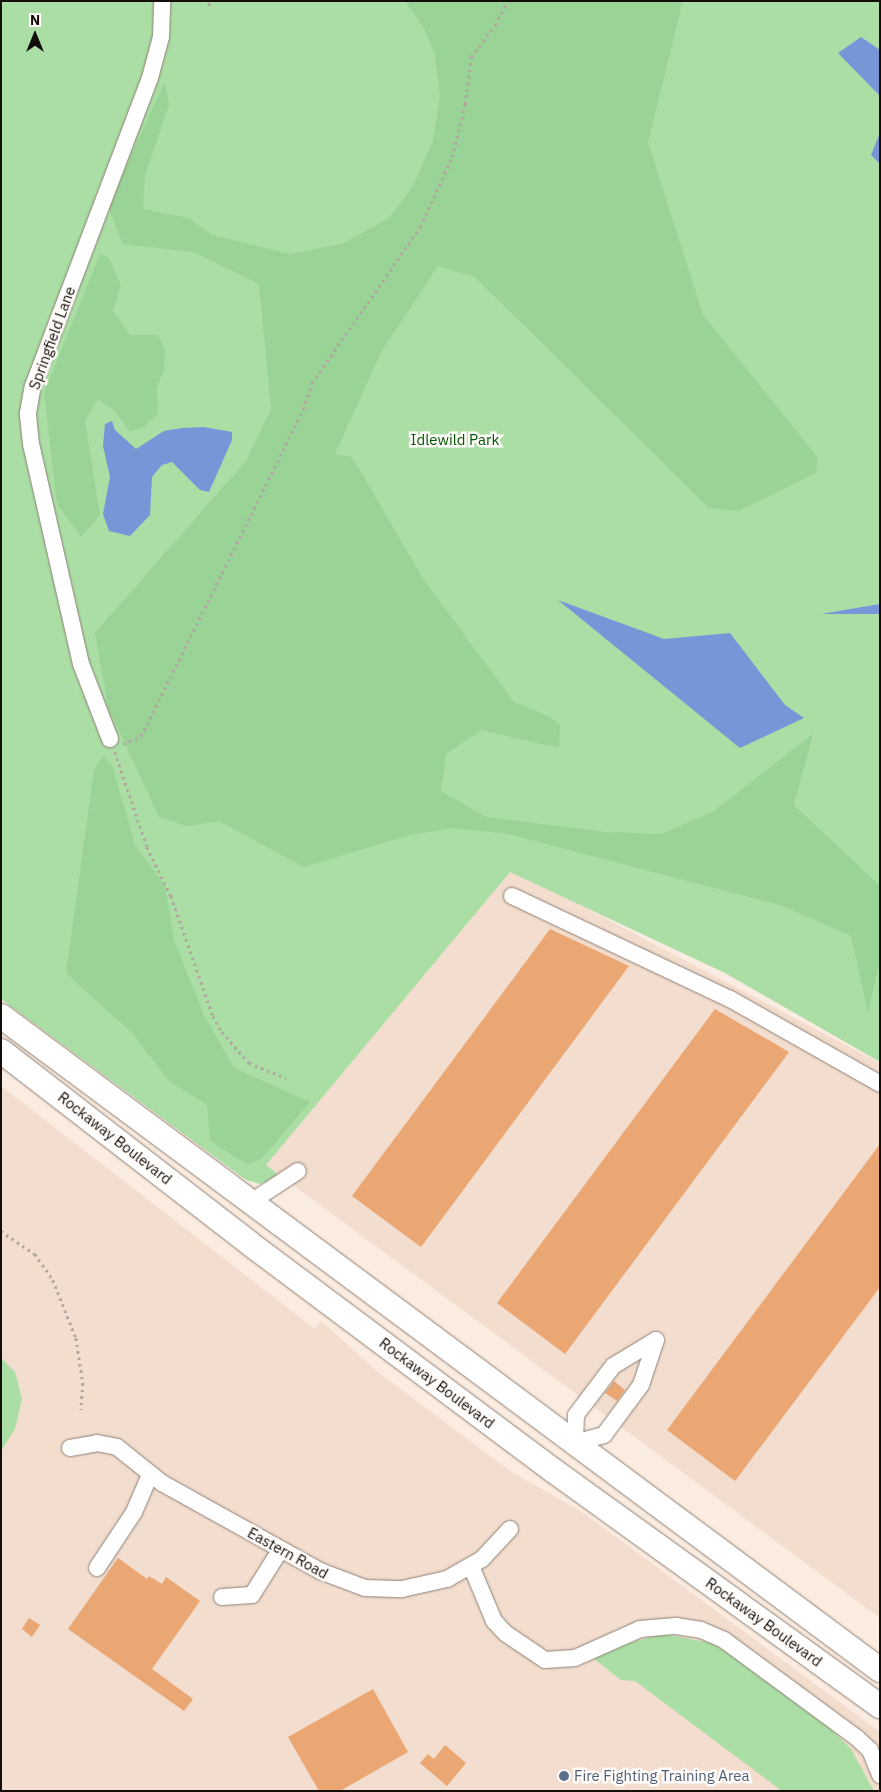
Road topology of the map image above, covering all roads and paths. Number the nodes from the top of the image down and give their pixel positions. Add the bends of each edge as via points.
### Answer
1 (162, 1) edge
2 (213, 1) edge
3 (508, 1) edge
4 (208, 6) dead end
5 (110, 739) junction
6 (512, 896) dead end
7 (1, 1016) edge
8 (1, 1051) edge
9 (286, 1078) dead end
10 (880, 1084) edge
11 (298, 1171) dead end
12 (251, 1202) junction
13 (1, 1231) edge
14 (81, 1410) dead end
15 (574, 1443) junction
16 (70, 1448) dead end
17 (150, 1475) junction
18 (510, 1529) dead end
19 (280, 1549) junction
20 (471, 1566) junction
21 (97, 1568) dead end
22 (222, 1597) dead end
23 (880, 1670) edge
24 (880, 1706) edge
25 (880, 1776) edge

1 - 5 street, Springfield Lane via 161,37 150,78 33,386 28,413 31,444 81,664
2 - 4 path
3 - 5 path via 471,57 465,104 452,157 420,226 312,383 303,409 141,736 126,744
5 - 9 path via 147,847 171,896 213,1016 227,1039 249,1063
6 - 10 street via 730,999
7 - 12 highway, Rockaway Boulevard
8 - 24 highway, Rockaway Boulevard via 249,1243 530,1453
11 - 12 street
12 - 15 highway, Rockaway Boulevard
13 - 14 path via 35,1254 53,1280 76,1338 83,1383
15 - 15 street via 604,1435 641,1385 656,1340 614,1366 576,1415
15 - 23 highway, Rockaway Boulevard
16 - 17 street, Eastern Road via 111,1445
17 - 19 street, Eastern Road
17 - 21 street via 134,1512
18 - 20 street, Eastern Road via 492,1551
19 - 20 street, Eastern Road via 331,1576 372,1588 424,1586
19 - 22 street via 252,1595
20 - 25 street via 494,1621 505,1633 544,1660 575,1658 640,1629 676,1626 700,1630 724,1640 858,1738 870,1750

